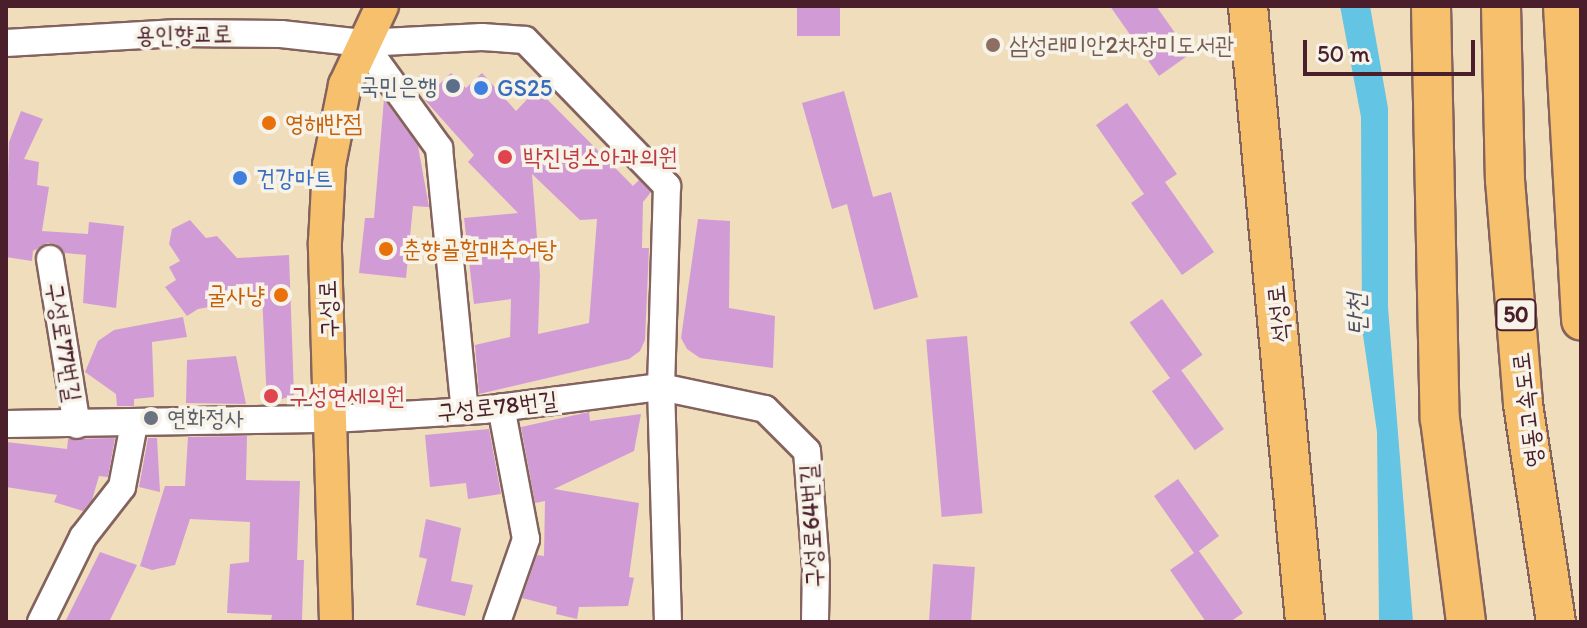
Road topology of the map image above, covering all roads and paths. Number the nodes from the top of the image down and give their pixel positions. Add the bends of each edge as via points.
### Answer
1 (382, 6) edge
2 (1248, 6) edge
3 (1431, 6) edge
4 (1501, 6) edge
5 (1563, 6) edge
6 (6, 43) edge
7 (363, 43) junction
8 (50, 259) dead end
9 (1581, 320) edge
10 (661, 387) junction
11 (501, 407) junction
12 (465, 411) junction
13 (333, 419) junction
14 (6, 424) edge
15 (134, 424) junction
16 (77, 425) junction
17 (41, 622) edge
18 (336, 622) edge
19 (497, 622) edge
20 (668, 622) edge
21 (815, 622) edge
22 (1305, 622) edge
23 (1466, 622) edge
24 (1556, 622) edge

1 - 7 main road, 구성로
2 - 22 highway, 석성로
3 - 23 highway via 1440,419
4 - 24 highway, 영동고속도로 / 50 via 1505,180 1523,404
5 - 9 highway
6 - 7 street, 용인향교로 via 178,33 281,34
7 - 10 street, 용인향교로 via 525,40 667,186
7 - 12 street via 439,148
7 - 13 main road, 구성로 via 345,85 329,165 325,242
8 - 16 street, 구성로77번길
10 - 11 street, 구성로78번길
10 - 20 street, 용인향교로
10 - 21 street, 구성로64번길 via 765,409 807,451
11 - 12 street, 구성로78번길
11 - 19 street via 526,539
12 - 13 street, 구성로78번길
13 - 15 street, 구성로77번길
13 - 18 main road, 구성로
14 - 16 street, 구성로77번길
15 - 16 street, 구성로77번길
15 - 17 street via 122,487 83,537

